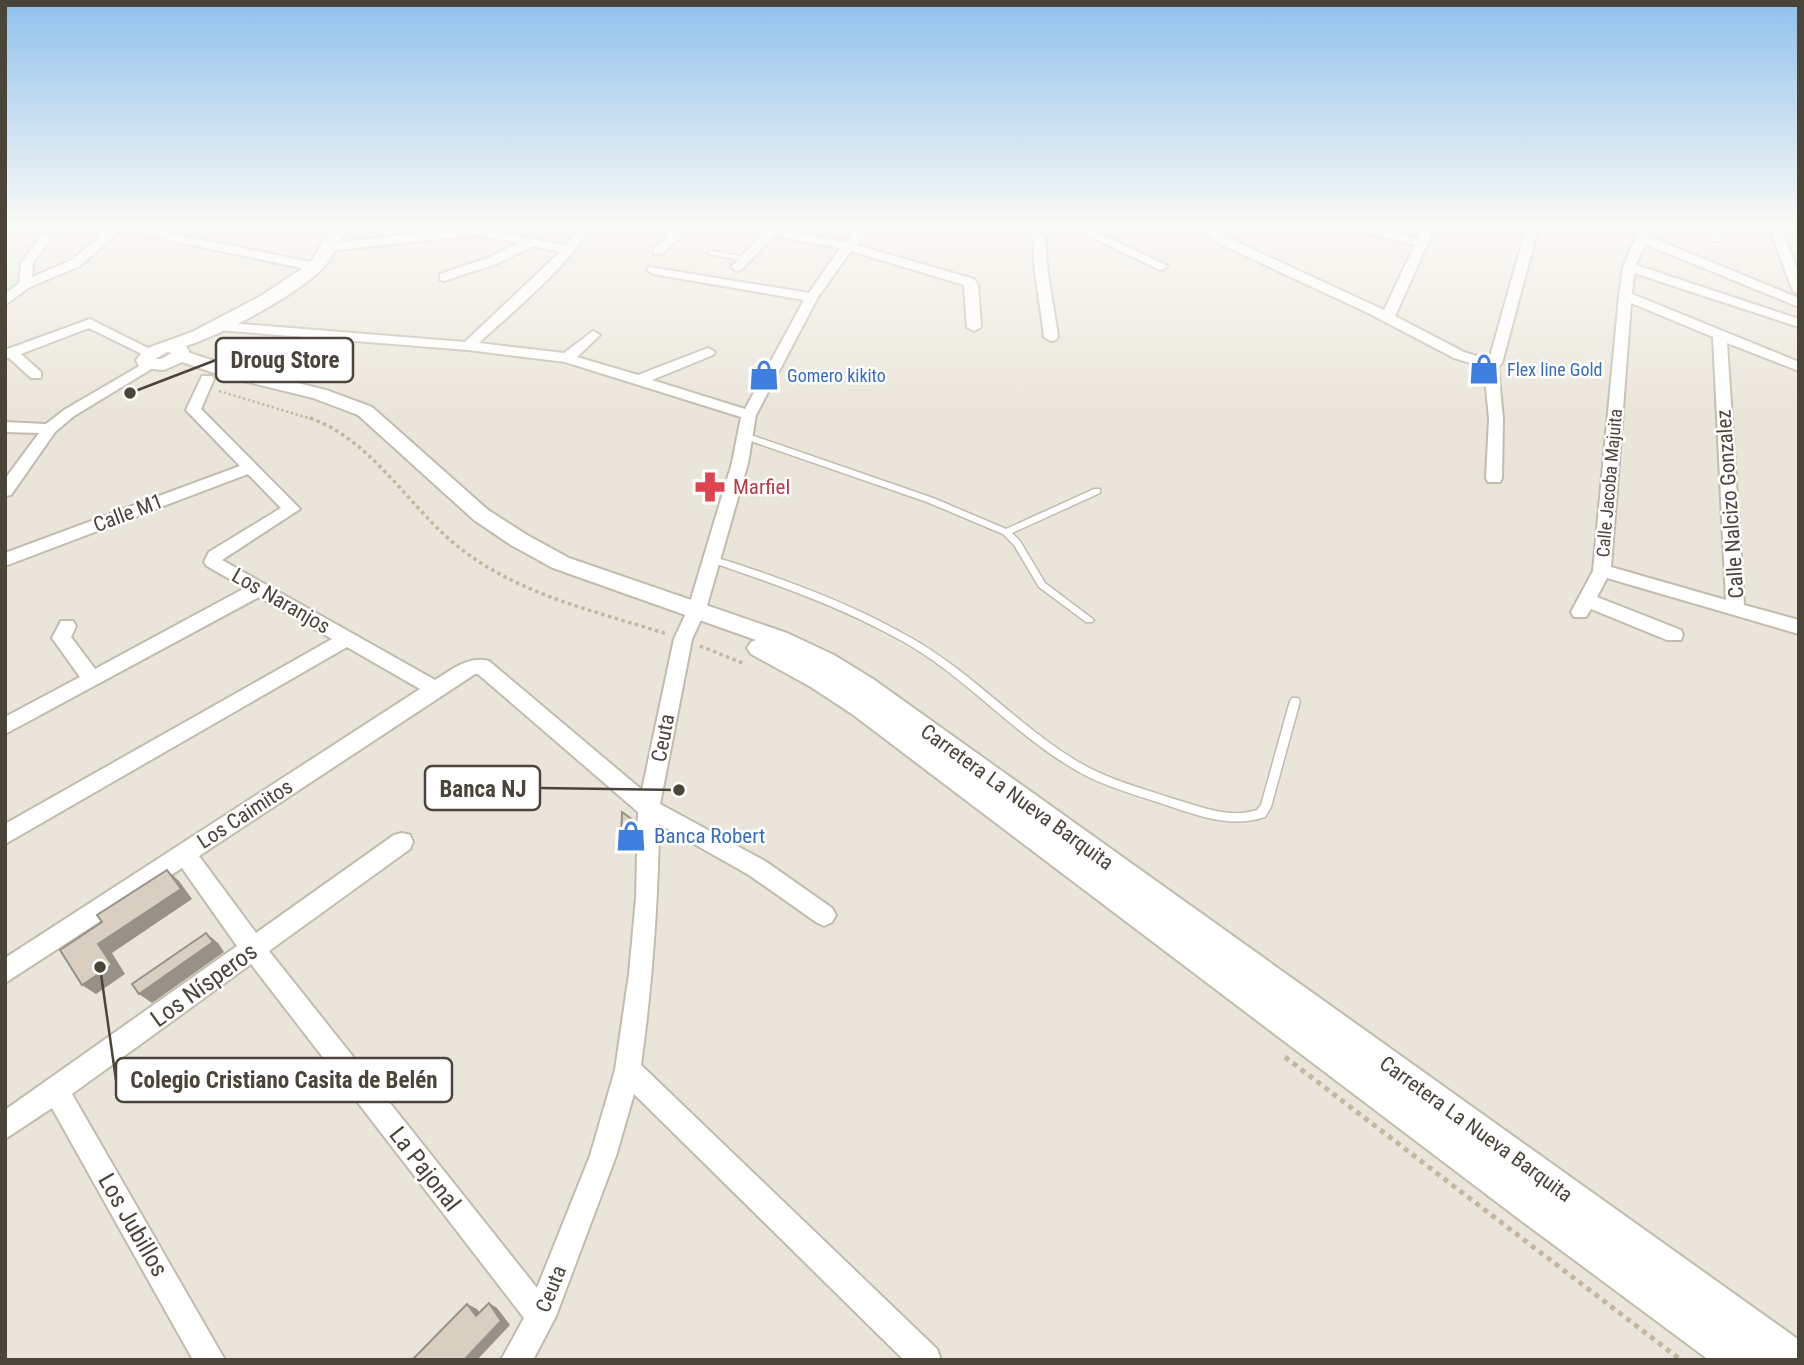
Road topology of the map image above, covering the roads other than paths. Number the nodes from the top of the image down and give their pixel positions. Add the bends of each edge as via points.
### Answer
1 (20, 289) edge
2 (284, 289) edge
3 (528, 289) edge
4 (763, 289) edge
5 (818, 289) edge
6 (972, 289) edge
7 (1046, 289) edge
8 (1325, 289) edge
9 (1401, 289) edge
10 (1515, 289) edge
11 (1626, 289) edge
12 (1695, 289) edge
13 (1768, 289) edge
14 (1625, 296) junction
15 (812, 297) junction
16 (5, 302) edge
17 (1799, 303) edge
18 (1387, 318) junction
19 (1799, 323) edge
20 (217, 326) junction
21 (974, 327) dead end
22 (593, 335) dead end
23 (1720, 335) junction
24 (1051, 337) dead end
25 (468, 345) junction
26 (708, 352) dead end
27 (8, 354) edge
28 (171, 354) junction
29 (567, 358) junction
30 (1488, 365) junction
31 (1799, 367) edge
32 (36, 375) dead end
33 (639, 380) junction
34 (205, 383) junction
35 (749, 415) junction
36 (5, 427) edge
37 (50, 429) junction
38 (746, 436) junction
39 (252, 467) junction
40 (1494, 478) dead end
41 (5, 491) edge
42 (1097, 491) dead end
43 (1006, 532) junction
44 (711, 559) junction
45 (5, 560) edge
46 (1602, 571) junction
47 (259, 589) junction
48 (1735, 609) junction
49 (1088, 620) dead end
50 (690, 624) junction
51 (67, 626) dead end
52 (1799, 627) edge
53 (1674, 635) dead end
54 (347, 639) junction
55 (92, 679) junction
56 (435, 689) junction
57 (1295, 701) dead end
58 (5, 726) edge
59 (649, 808) junction
60 (5, 835) edge
61 (402, 842) dead end
62 (185, 854) junction
63 (824, 915) dead end
64 (254, 950) junction
65 (5, 972) edge
66 (628, 1070) junction
67 (55, 1091) junction
68 (5, 1126) edge
69 (541, 1316) junction
70 (210, 1360) edge
71 (516, 1360) edge
72 (926, 1360) edge
73 (1741, 1360) edge
74 (1794, 1360) edge

1 - 16 street
2 - 20 street
3 - 25 street
4 - 15 street
5 - 15 street, Ceuta
6 - 21 street
7 - 24 street
8 - 18 street
9 - 18 street
10 - 30 street via 1495,363
11 - 14 street, Calle Jacoba Majuita
12 - 19 street
13 - 17 street
14 - 23 street
14 - 46 street, Calle Jacoba Majuita
15 - 35 street, Ceuta
18 - 30 street
20 - 25 street
20 - 28 street
22 - 29 street
23 - 31 street
23 - 48 street, Calle Nalcizo Gonzalez
25 - 29 street
26 - 33 street
27 - 28 street via 90,323
27 - 32 street
28 - 34 street, Carretera La Nueva Barquita
28 - 37 street via 69,413
28 - 50 street, Carretera La Nueva Barquita via 216,370 320,393 365,411 481,515 519,540
29 - 33 street
30 - 40 street via 1496,419
33 - 35 street
34 - 39 street via 194,410
34 - 50 street, Carretera La Nueva Barquita via 286,395 346,416 468,523 512,553 566,579
35 - 38 street, Ceuta
36 - 37 street
37 - 41 street
38 - 43 lane via 930,500
38 - 44 street, Ceuta
39 - 45 street, Calle M1
39 - 47 street, Los Naranjos via 292,509 212,560
42 - 43 lane
43 - 49 lane via 1042,585
44 - 50 street, Ceuta
44 - 57 lane via 905,638 938,657 1071,762 1197,811 1237,820 1261,814
46 - 48 street
46 - 53 street, Calle Jacoba Majuita via 1584,606
47 - 54 street, Los Naranjos
47 - 55 street
48 - 52 street, Calle Nalcizo Gonzalez
50 - 59 street, Ceuta
50 - 73 street, Carretera La Nueva Barquita via 778,657 861,707
50 - 74 street, Carretera La Nueva Barquita via 779,639 864,686
51 - 55 street via 61,638
54 - 56 street, Los Naranjos
54 - 60 street
55 - 58 street
56 - 59 street, Los Caimitos via 470,668 488,669
56 - 62 street, Los Caimitos
59 - 63 street via 757,868
59 - 66 street, Ceuta via 641,974
61 - 64 street, Los Nísperos
62 - 64 street, La Pajonal
62 - 65 street, Los Caimitos
64 - 67 street, Los Nísperos
64 - 69 street, La Pajonal
66 - 69 street, Ceuta via 603,1156
66 - 72 street
67 - 68 street, Los Nísperos
67 - 70 street, Los Jubillos
69 - 71 street, Ceuta

